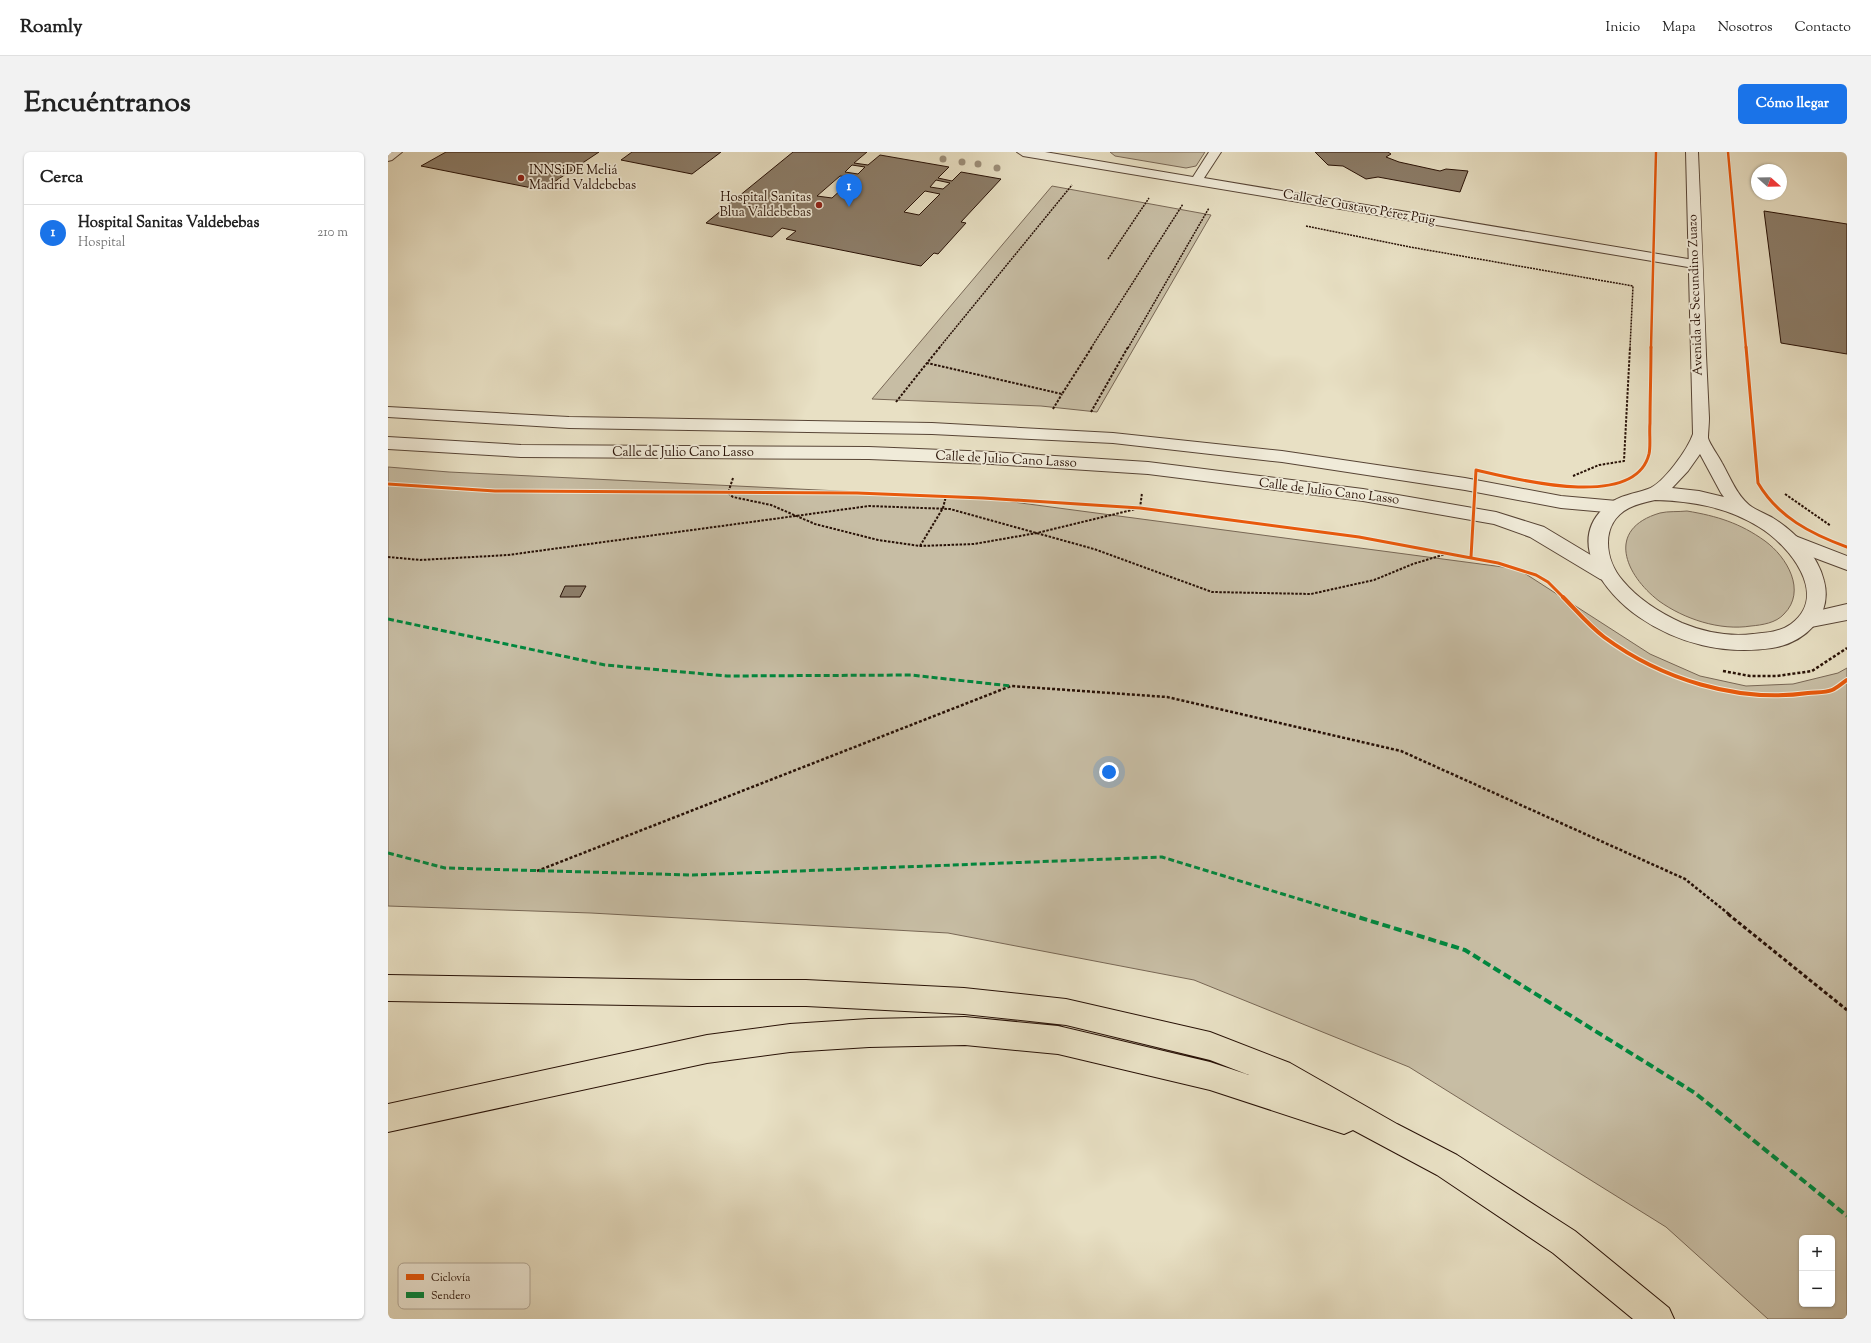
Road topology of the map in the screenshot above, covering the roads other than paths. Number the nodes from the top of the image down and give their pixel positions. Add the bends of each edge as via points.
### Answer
1 (396, 152) edge
2 (1023, 152) edge
3 (1102, 152) edge
4 (1215, 152) edge
5 (1692, 152) edge
6 (388, 157) edge
7 (1093, 164) junction
8 (1196, 181) junction
9 (1694, 264) junction
10 (388, 412) edge
11 (1700, 438) junction
12 (388, 442) edge
13 (1655, 494) junction
14 (1617, 507) junction
15 (1743, 510) junction
16 (1790, 541) junction
17 (1847, 563) edge
18 (1607, 574) junction
19 (1847, 612) edge
20 (1811, 619) junction
21 (388, 988) edge
22 (388, 1118) edge
23 (1387, 1134) junction
24 (1658, 1319) edge

1 - 6 street
2 - 7 street, Calle de Gustavo Pérez Puig
3 - 7 street
4 - 8 street
5 - 9 street, Avenida de Secundino Zuazo
7 - 8 street, Calle de Gustavo Pérez Puig
8 - 9 street, Calle de Gustavo Pérez Puig
9 - 11 street, Avenida de Secundino Zuazo
10 - 14 street, Calle de Julio Cano Lasso via 472,420 893,426 1112,438 1293,458 1563,502
11 - 13 street via 1671,480
11 - 15 street, Avenida de Secundino Zuazo via 1730,493
12 - 18 street, Calle de Julio Cano Lasso via 529,451 869,453 1148,468 1363,495 1496,518 1537,532
13 - 14 street via 1634,499
13 - 15 street via 1683,494
14 - 18 street via 1604,520 1598,536 1599,554
15 - 16 street via 1768,524
16 - 17 street
16 - 20 street via 1806,561 1816,581 1818,601
18 - 20 street via 1627,598 1656,619 1692,635 1729,643 1764,643 1793,635
19 - 20 street
21 - 23 highway via 806,993 964,1001 1066,1012 1210,1046 1280,1072
22 - 23 highway via 707,1048 790,1038 965,1031 1058,1040 1210,1076
23 - 24 highway via 1447,1166 1564,1242

